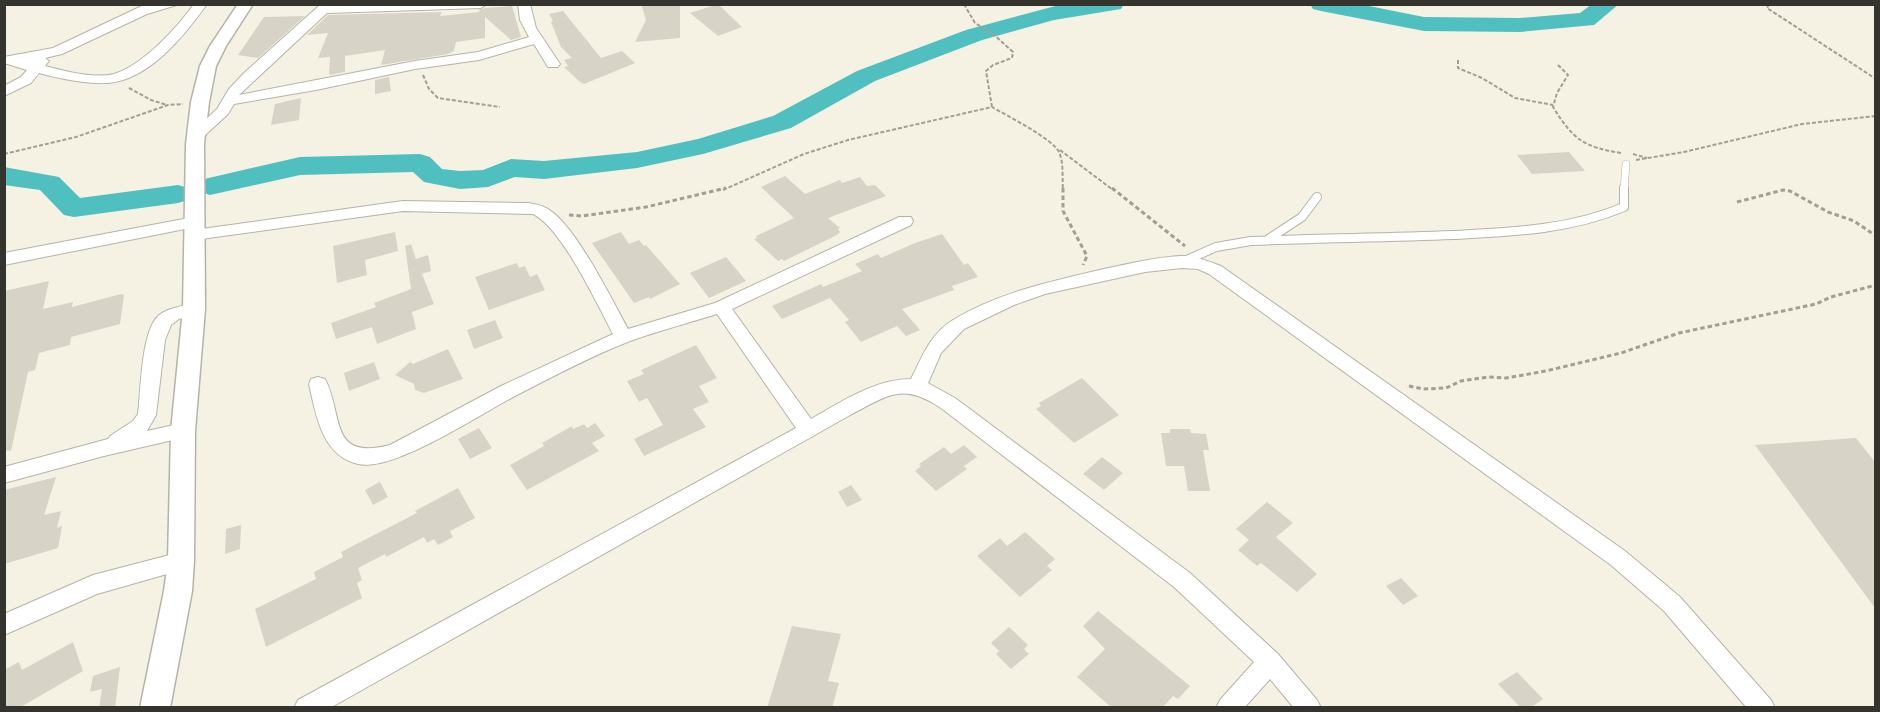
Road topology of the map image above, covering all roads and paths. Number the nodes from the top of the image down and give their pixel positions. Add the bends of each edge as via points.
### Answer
1 (174, 4) edge
2 (201, 4) edge
3 (246, 4) edge
4 (482, 4) edge
5 (524, 4) edge
6 (531, 4) edge
7 (538, 4) edge
8 (964, 4) edge
9 (1769, 4) edge
10 (327, 7) edge
11 (151, 8) edge
12 (537, 39) junction
13 (57, 51) junction
14 (7, 59) edge
15 (1458, 60) dead end
16 (553, 64) dead end
17 (415, 65) junction
18 (1558, 65) dead end
19 (36, 68) junction
20 (116, 78) junction
21 (1875, 80) edge
22 (4, 92) edge
23 (228, 101) junction
24 (200, 102) junction
25 (168, 105) junction
26 (1553, 105) junction
27 (500, 107) dead end
28 (992, 108) junction
29 (1875, 116) edge
30 (197, 135) junction
31 (1058, 149) junction
32 (1621, 153) dead end
33 (4, 154) edge
34 (1632, 154) dead end
35 (1648, 159) junction
36 (1626, 164) joint
37 (1317, 197) dead end
38 (1737, 202) dead end
39 (541, 211) junction
40 (905, 221) dead end
41 (194, 229) junction
42 (1875, 236) edge
43 (1267, 240) junction
44 (4, 259) edge
45 (1186, 259) junction
46 (1077, 281) junction
47 (1875, 285) edge
48 (721, 307) junction
49 (194, 309) junction
50 (623, 337) junction
51 (318, 384) dead end
52 (917, 386) junction
53 (1389, 392) junction
54 (808, 430) junction
55 (183, 432) junction
56 (104, 448) junction
57 (4, 475) edge
58 (181, 561) junction
59 (4, 625) edge
60 (1270, 662) junction
61 (155, 708) edge
62 (306, 708) edge
63 (1228, 708) edge
64 (1309, 708) edge
65 (1763, 708) edge

1 - 11 street
2 - 20 street via 164,47
3 - 24 street via 208,66
4 - 10 street
5 - 12 street via 523,13
6 - 7 street
8 - 28 path via 971,18 1013,52 1012,58 986,71
9 - 21 path via 1767,8
10 - 23 street via 249,76
11 - 13 street
12 - 16 street
12 - 17 street via 479,56
13 - 14 street
13 - 19 street
14 - 19 street
15 - 26 path via 1458,68 1464,72 1515,98
17 - 23 street
17 - 27 path via 438,98
18 - 26 path via 1568,75
19 - 20 street
19 - 22 street via 26,80
20 - 25 path via 151,100
23 - 30 street via 223,111
24 - 25 path
24 - 30 street
25 - 33 path via 76,137
26 - 32 path via 1577,141
28 - 31 path
28 - 39 path via 848,140 804,154 717,192 582,216
29 - 35 path via 1802,124
30 - 41 street
31 - 45 path via 1119,192 1187,248
31 - 46 path via 1062,161 1063,211 1087,256
34 - 35 path
35 - 36 path
36 - 43 lane via 1624,207 1600,219 1536,230
37 - 43 lane via 1312,209
38 - 42 path via 1790,191 1854,221
39 - 41 street via 403,206
39 - 50 street via 555,223 589,274
40 - 48 street
41 - 44 street
41 - 49 street
43 - 45 lane via 1224,243
45 - 46 street
45 - 53 street via 1236,282
46 - 52 street via 1033,292 958,325 934,350
47 - 53 path via 1816,304 1679,333 1621,353 1546,371 1461,381 1446,388 1405,385
48 - 50 street
48 - 54 street
49 - 55 street
49 - 56 street via 164,321 156,340 147,415 140,426
50 - 51 street via 376,459 359,458 338,443 325,416
52 - 54 street via 883,391
52 - 60 street via 948,403 1182,580
53 - 65 street via 1627,566 1672,604
54 - 62 street
55 - 56 street
55 - 58 street
56 - 57 street
58 - 59 street via 93,585
58 - 61 street
60 - 63 street
60 - 64 street

